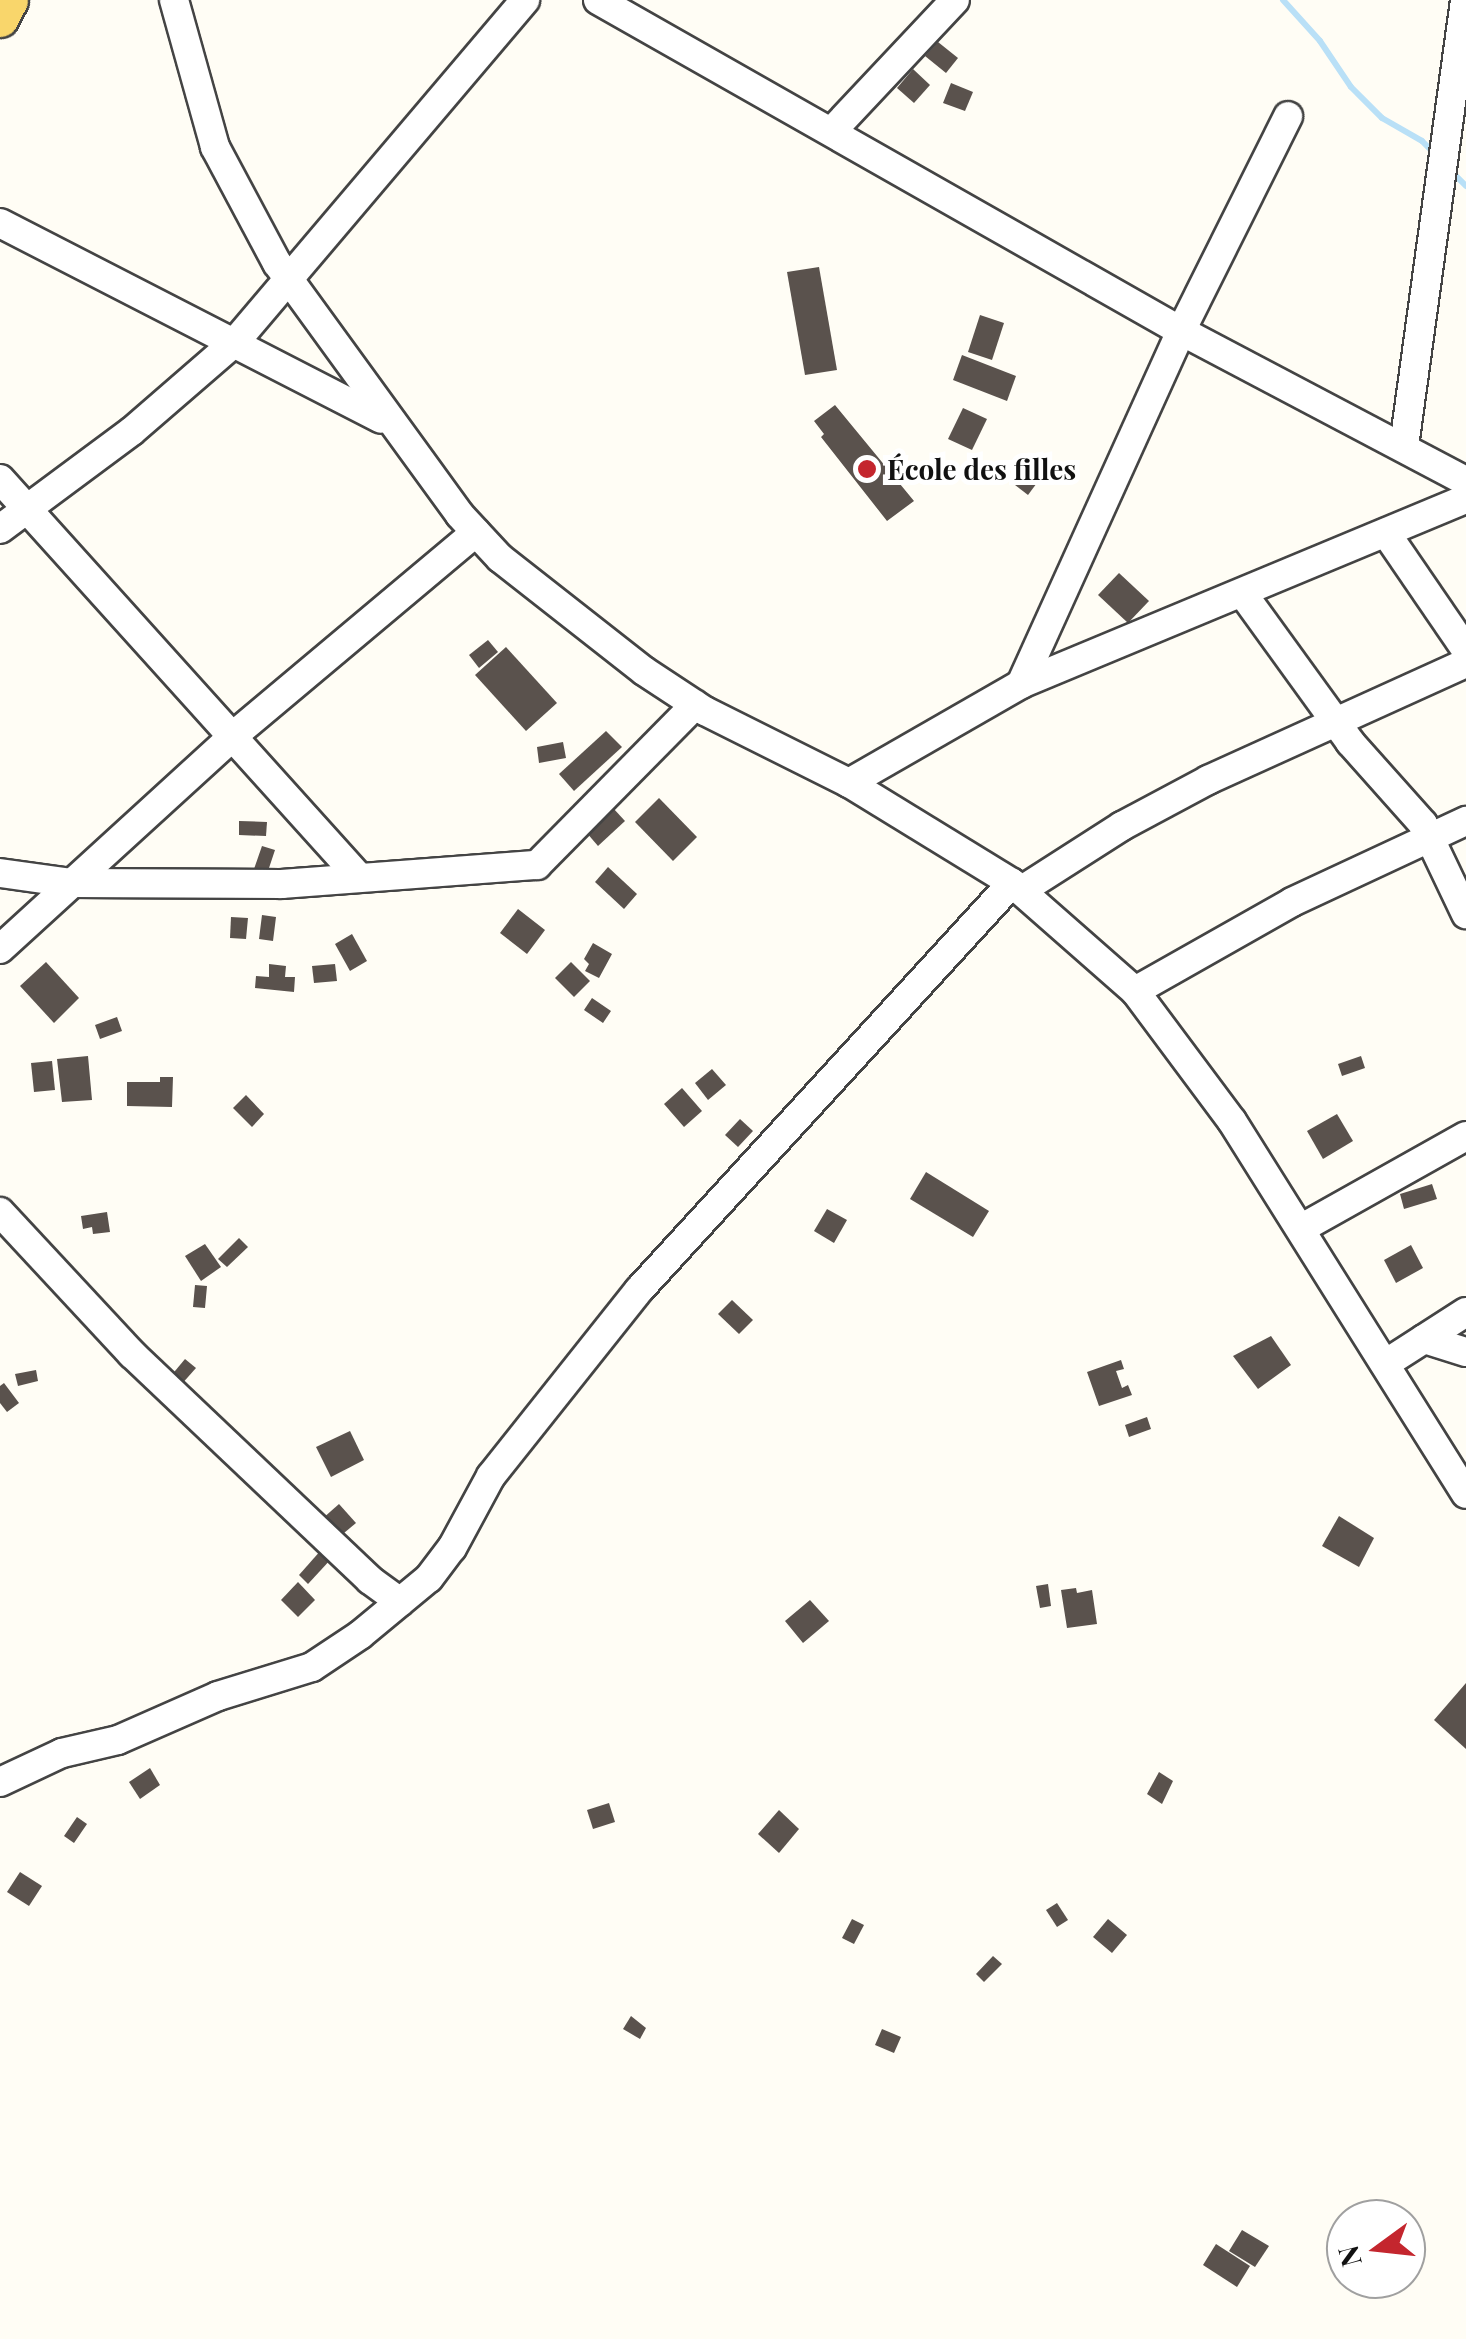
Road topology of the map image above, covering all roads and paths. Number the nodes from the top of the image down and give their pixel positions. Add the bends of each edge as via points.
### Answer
1 (10, 0) edge
2 (174, 0) edge
3 (525, 0) edge
4 (598, 0) edge
5 (956, 0) edge
6 (1464, 0) edge
7 (0, 18) edge
8 (1288, 116) dead end
9 (833, 130) junction
10 (0, 223) edge
11 (287, 280) junction
12 (1181, 331) junction
13 (236, 341) junction
14 (390, 424) junction
15 (1404, 446) junction
16 (0, 479) edge
17 (1466, 481) edge
18 (1466, 499) edge
19 (26, 509) junction
20 (0, 528) edge
21 (476, 532) junction
22 (1386, 534) junction
23 (1243, 594) junction
24 (1466, 650) edge
25 (1466, 663) edge
26 (1021, 684) junction
27 (695, 705) junction
28 (1336, 719) junction
29 (233, 736) junction
30 (849, 782) junction
31 (1466, 821) edge
32 (1431, 836) junction
33 (0, 873) edge
34 (358, 876) junction
35 (72, 883) junction
36 (1017, 887) junction
37 (1466, 914) edge
38 (0, 948) edge
39 (1135, 992) junction
40 (1466, 1136) edge
41 (0, 1212) edge
42 (1302, 1228) junction
43 (1466, 1312) edge
44 (1424, 1339) junction
45 (1466, 1352) edge
46 (1385, 1364) junction
47 (1466, 1494) edge
48 (400, 1602) junction
49 (0, 1782) edge

1 - 7 main road
2 - 11 street via 215,146
3 - 11 street
4 - 9 street
5 - 9 street
6 - 15 street
8 - 12 street
9 - 12 street
10 - 13 street
11 - 13 street
11 - 14 street
12 - 15 street
12 - 26 street
13 - 14 street
13 - 19 street via 132,432
14 - 21 street
15 - 17 street
16 - 19 street
18 - 22 street
19 - 20 street
19 - 29 street
21 - 27 street via 500,558
21 - 29 street
22 - 23 street
22 - 24 street
23 - 26 street
23 - 28 street
25 - 28 street
26 - 30 street
27 - 30 street
27 - 34 street via 540,864
28 - 32 street
28 - 36 street via 1122,826
29 - 34 street
29 - 35 street
30 - 36 street
31 - 32 street
32 - 37 street
32 - 39 street via 1292,902
33 - 35 street
34 - 35 street via 282,884
35 - 38 street
36 - 39 street
36 - 48 street via 640,1290 491,1476 443,1562
39 - 42 street
40 - 42 street
41 - 48 street via 132,1354
42 - 46 street
43 - 44 street
44 - 45 street
44 - 46 street
46 - 47 street
48 - 49 street via 303,1672 218,1696

